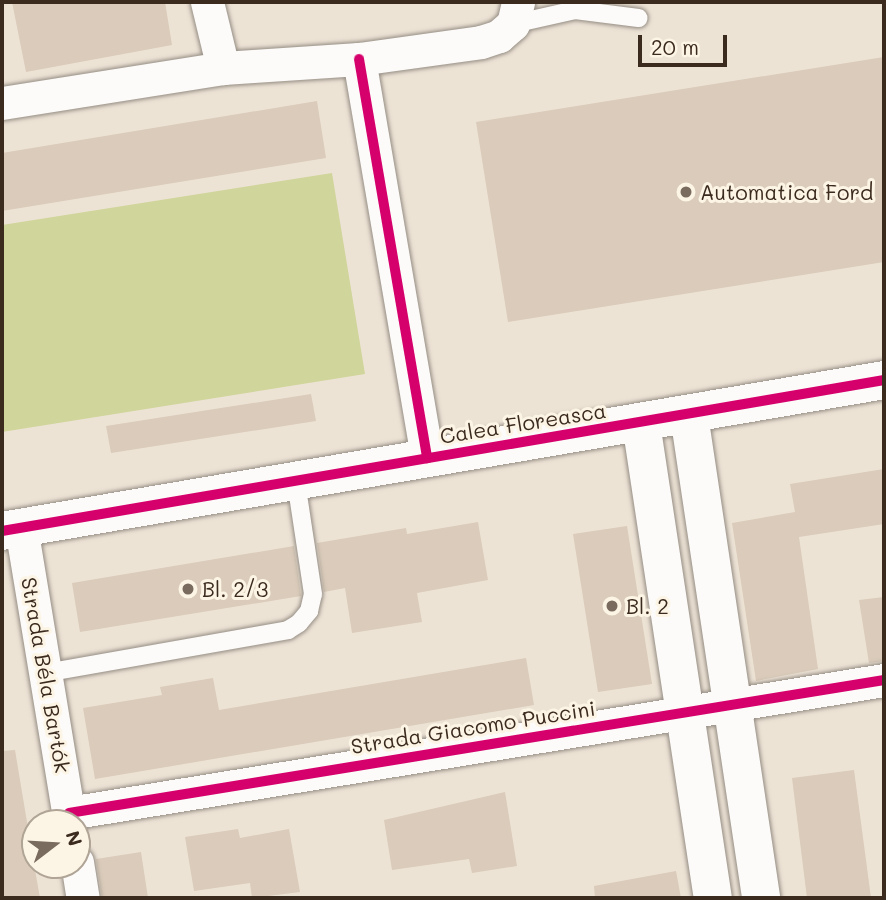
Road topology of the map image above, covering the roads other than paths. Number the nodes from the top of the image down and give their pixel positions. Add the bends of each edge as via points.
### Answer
1 (207, 2) edge
2 (515, 13) edge
3 (638, 18) dead end
4 (359, 59) junction
5 (223, 68) junction
6 (2, 103) edge
7 (884, 380) edge
8 (689, 415) junction
9 (641, 422) junction
10 (427, 458) junction
11 (296, 481) junction
12 (11, 529) edge
13 (45, 673) junction
14 (884, 680) edge
15 (734, 703) junction
16 (685, 711) junction
17 (68, 809) edge
18 (91, 814) edge
19 (80, 879) edge
20 (83, 898) edge
21 (713, 898) edge
22 (761, 898) edge

1 - 5 street
2 - 3 lane via 575,10
2 - 4 street via 499,36 481,42
4 - 5 street
4 - 10 street
5 - 6 street
7 - 8 street, Calea Floreasca
8 - 9 street, Calea Floreasca
8 - 15 street
9 - 10 street, Calea Floreasca
9 - 16 street
10 - 11 street, Calea Floreasca
11 - 12 street, Calea Floreasca
11 - 13 lane via 313,594 309,611 299,623 288,630
12 - 13 street, Strada Béla Bartók
13 - 17 street, Strada Béla Bartók
14 - 15 street, Strada Giacomo Puccini
15 - 16 street, Strada Giacomo Puccini
15 - 22 street
16 - 18 street, Strada Giacomo Puccini
16 - 21 street
19 - 20 street

